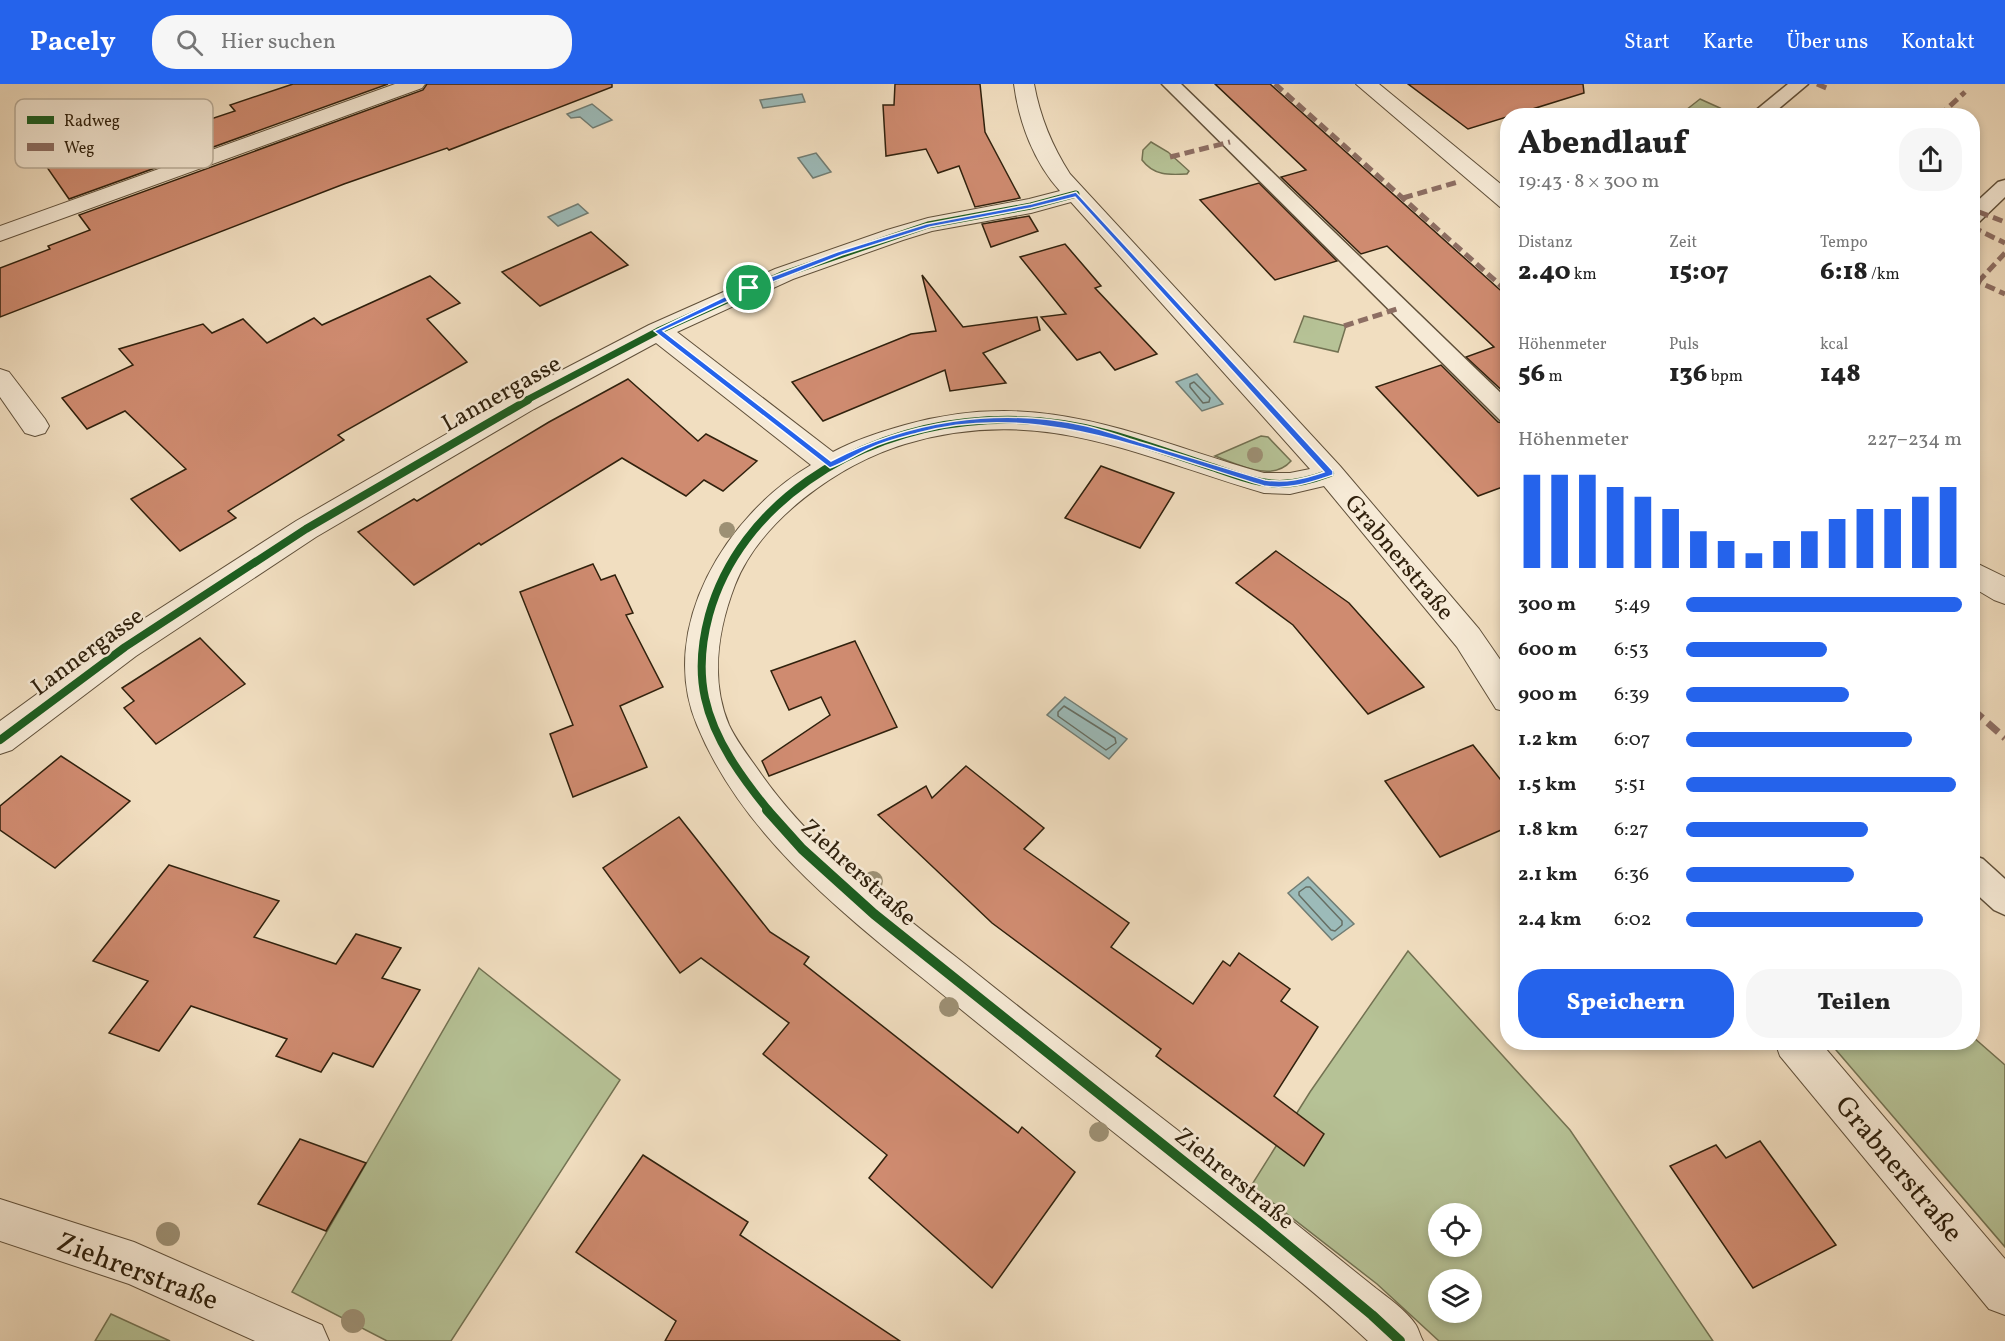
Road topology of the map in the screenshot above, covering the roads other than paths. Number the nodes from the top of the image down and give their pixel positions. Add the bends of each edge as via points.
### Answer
1 (415, 84) edge
2 (1024, 84) edge
3 (1171, 84) edge
4 (1366, 84) edge
5 (1799, 84) edge
6 (1768, 108) edge
7 (213, 157) edge
8 (183, 168) edge
9 (2005, 186) edge
10 (1076, 194) junction
11 (1500, 195) edge
12 (1980, 210) edge
13 (0, 234) edge
14 (658, 331) junction
15 (0, 378) edge
16 (1500, 406) edge
17 (35, 426) dead end
18 (830, 465) junction
19 (1330, 473) junction
20 (1980, 577) edge
21 (2005, 592) edge
22 (1500, 687) edge
23 (0, 740) edge
24 (1980, 877) edge
25 (2005, 900) edge
26 (1801, 1050) edge
27 (0, 1220) edge
28 (2005, 1293) edge
29 (306, 1341) edge
30 (1400, 1341) edge

1 - 7 street
2 - 10 street, Grabnerstraße via 1032,125 1061,178
3 - 16 lane
4 - 11 street
5 - 6 lane
8 - 13 street
9 - 12 lane
10 - 14 street, Lannergasse via 895,235 784,274
10 - 19 street, Grabnerstraße
14 - 18 street
14 - 23 street, Lannergasse via 507,411 306,529 125,646
15 - 17 street
18 - 19 street, Ziehrerstraße via 868,446 920,429 1005,420 1082,428 1281,486
18 - 30 street, Ziehrerstraße via 786,498 748,535 723,580 707,624 700,667 710,718 747,783 774,821 831,879 1250,1214
19 - 22 street, Grabnerstraße via 1468,638
20 - 21 street
24 - 25 lane
26 - 28 street, Grabnerstraße
27 - 29 street, Ziehrerstraße via 134,1264

